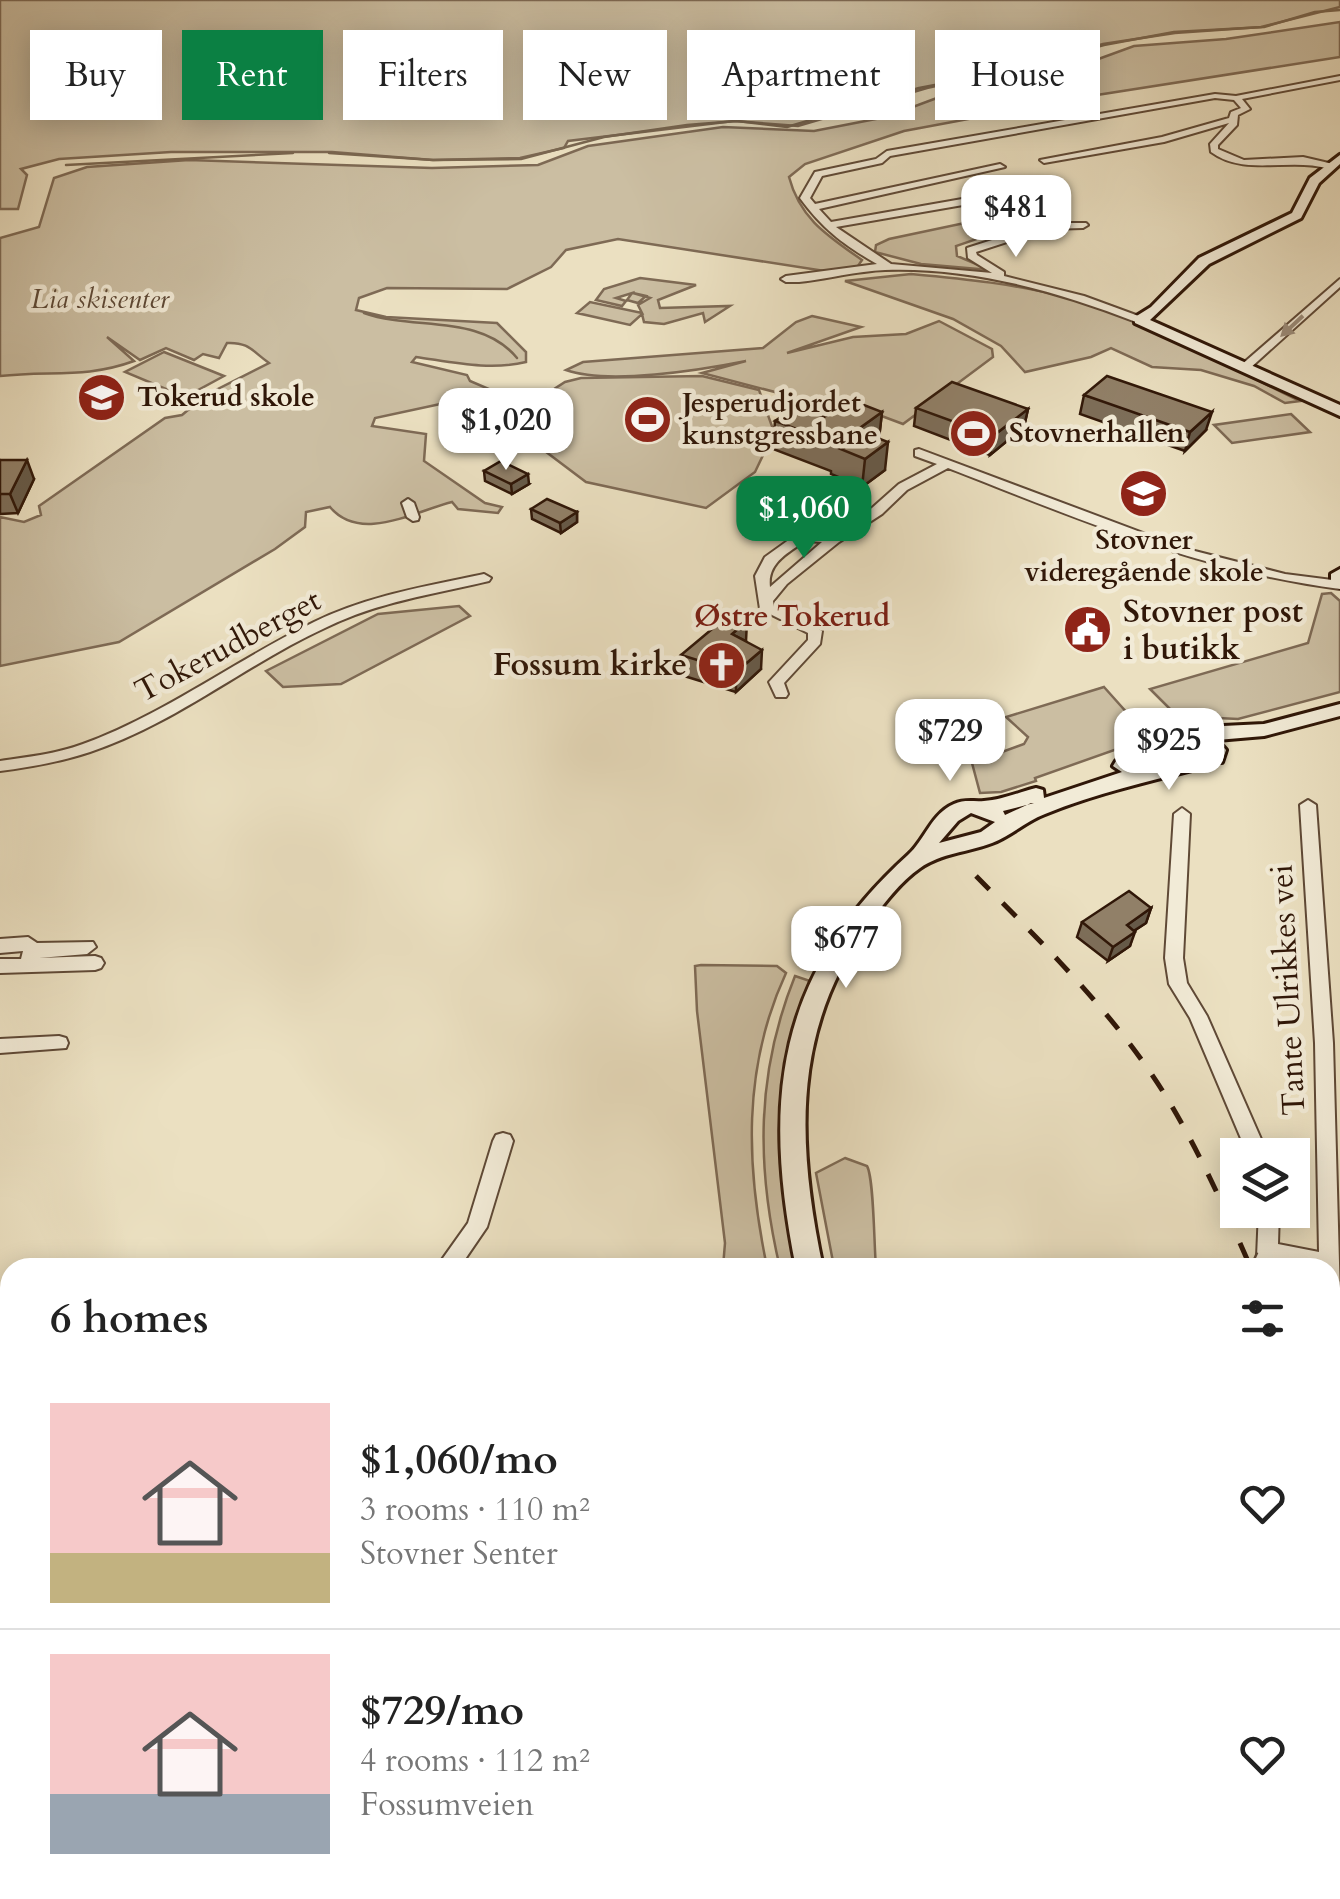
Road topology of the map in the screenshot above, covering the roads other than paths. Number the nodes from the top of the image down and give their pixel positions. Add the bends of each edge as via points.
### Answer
1 (1340, 78) edge
2 (1236, 98) junction
3 (1234, 120) junction
4 (1118, 145) junction
5 (1084, 150) dead end
6 (1044, 160) dead end
7 (1335, 162) edge
8 (1000, 167) dead end
9 (1050, 182) dead end
10 (811, 208) junction
11 (1083, 225) dead end
12 (826, 226) junction
13 (890, 267) junction
14 (1004, 278) junction
15 (786, 280) dead end
16 (1340, 282) edge
17 (1140, 320) junction
18 (1244, 368) junction
19 (1340, 411) edge
20 (919, 453) dead end
21 (948, 464) junction
22 (834, 539) junction
23 (1340, 574) edge
24 (484, 578) dead end
25 (1340, 584) edge
26 (765, 602) junction
27 (781, 694) dead end
28 (1340, 710) edge
29 (1264, 730) junction
30 (1197, 735) junction
31 (1170, 745) junction
32 (1216, 757) junction
33 (1192, 763) junction
34 (0, 766) edge
35 (1308, 805) dead end
36 (985, 808) junction
37 (1182, 814) dead end
38 (950, 819) junction
39 (999, 825) junction
40 (976, 839) junction
41 (917, 860) junction
42 (0, 946) edge
43 (91, 955) dead end
44 (31, 957) junction
45 (0, 966) edge
46 (60, 1042) dead end
47 (0, 1046) edge
48 (1251, 1138) edge
49 (504, 1140) dead end
50 (1268, 1228) edge
51 (454, 1258) edge
52 (808, 1258) edge
53 (1266, 1258) edge
54 (1330, 1258) edge

1 - 2 street
2 - 3 street via 1246,110
2 - 10 street via 1212,96 888,154 818,174 805,198
3 - 4 street
3 - 7 street via 1213,147 1222,157
4 - 5 street
4 - 6 street
7 - 17 street via 1314,181 1297,215 1204,261
8 - 10 street
9 - 12 street
10 - 12 street
11 - 14 street via 1046,226 969,252
12 - 13 street
13 - 14 street
13 - 15 street
14 - 17 street
16 -> 18 street
17 - 18 street
18 - 19 street
20 - 21 street
21 - 22 street via 903,487
21 - 25 street via 1223,566
22 - 26 street
22 - 26 street via 802,538 770,560 762,576
23 - 25 street
24 - 34 street, Tokerudberget via 370,604 80,753
26 - 27 street via 782,618 815,630 815,641 776,682
28 - 29 street
29 - 30 street
29 - 32 street
30 - 31 street via 1178,736
30 - 32 street via 1215,746
31 - 33 street
31 - 36 street via 1131,764
32 - 33 street
33 - 39 street
35 - 54 street, Tante Ulrikkes vei
36 - 38 street via 961,807
36 - 39 street
37 - 48 street via 1178,984
38 - 40 street via 955,831
38 - 41 street
39 - 40 street via 992,836
40 - 41 street
41 - 52 street via 847,934 819,985 800,1043 791,1163
42 - 44 street via 28,944
43 - 44 street
44 - 45 street
46 - 47 street
49 - 51 street via 477,1227
50 - 53 street

